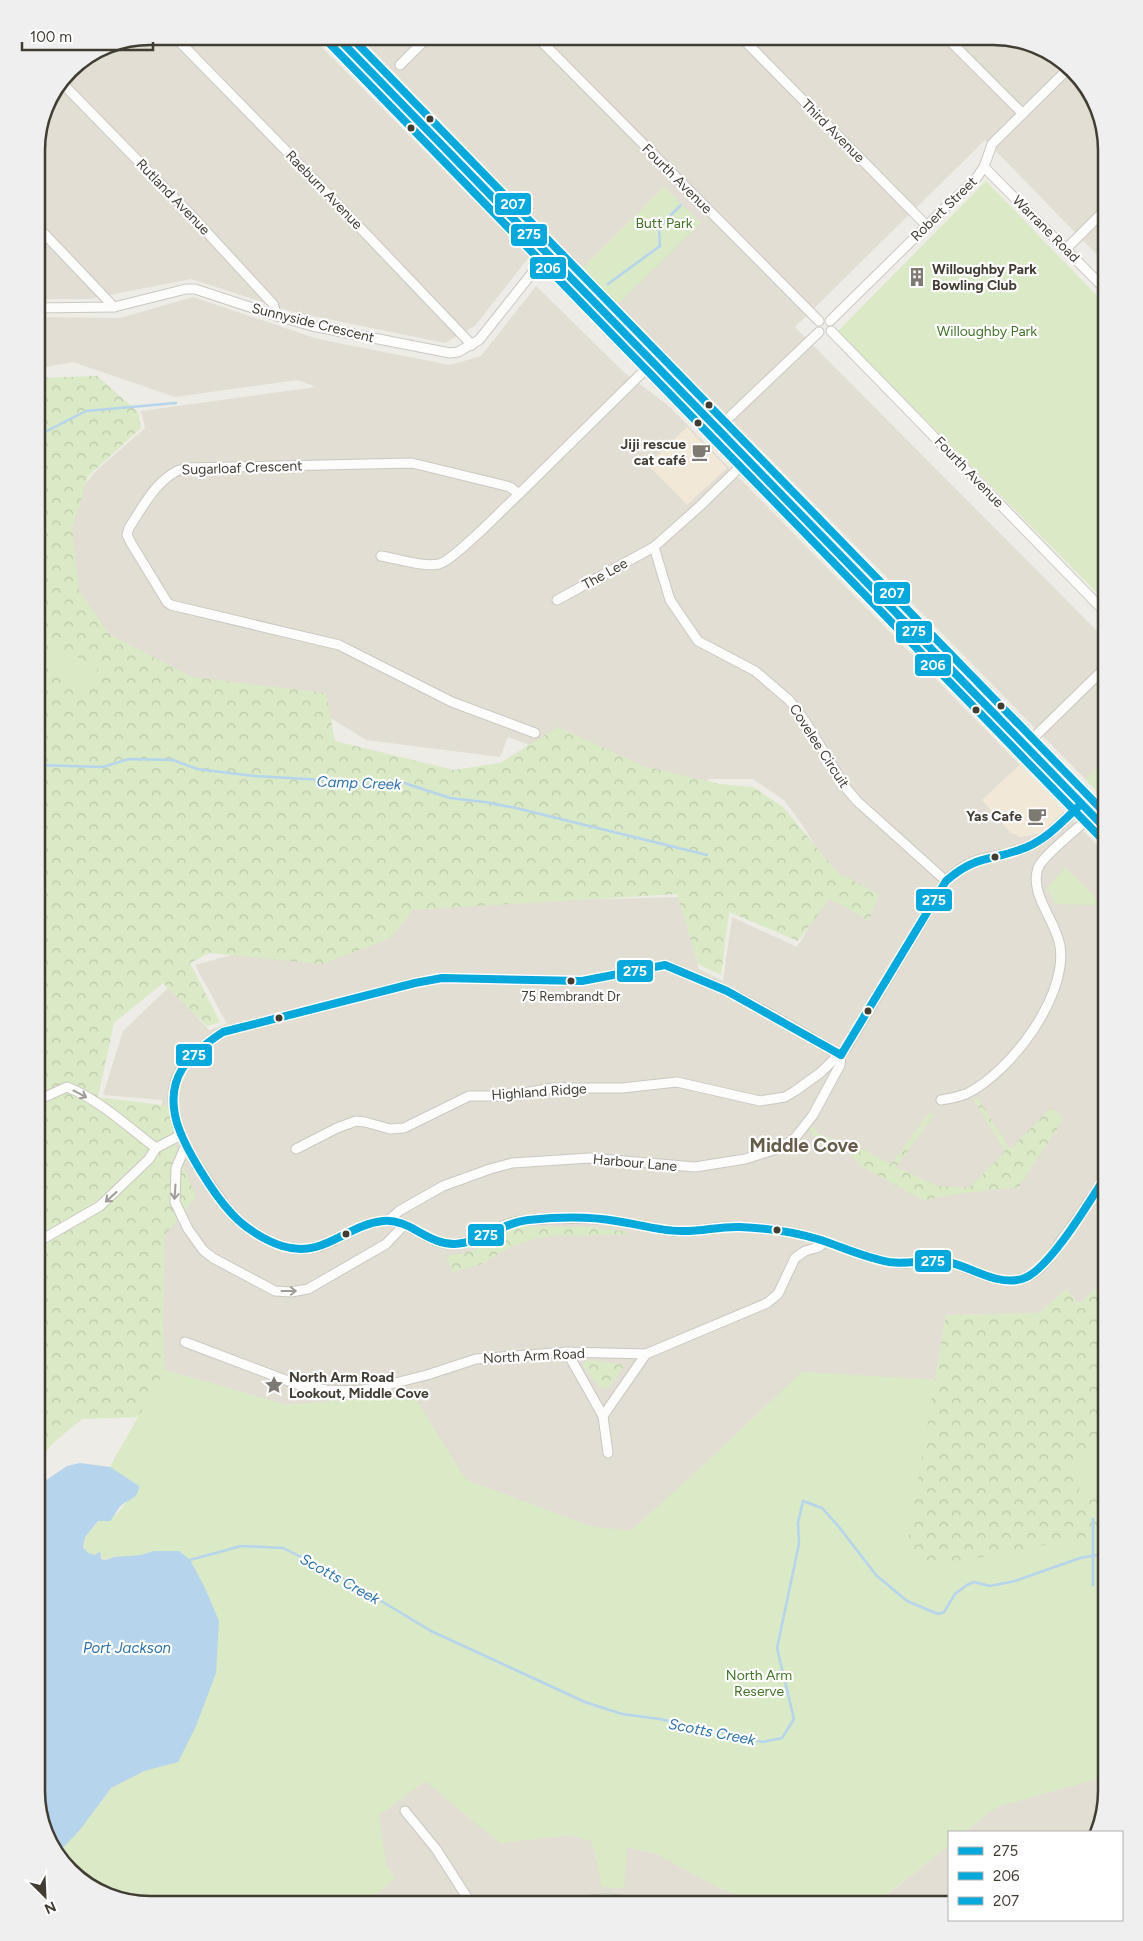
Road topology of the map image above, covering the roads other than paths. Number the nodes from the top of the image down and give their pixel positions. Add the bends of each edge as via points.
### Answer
1 (183, 45) edge
2 (345, 45) edge
3 (420, 45) edge
4 (545, 45) edge
5 (749, 45) edge
6 (955, 45) edge
7 (400, 65) dead end
8 (1064, 73) edge
9 (66, 87) edge
10 (1022, 113) junction
11 (984, 167) junction
12 (1098, 217) edge
13 (927, 226) junction
14 (45, 234) edge
15 (1066, 249) junction
16 (548, 253) junction
17 (1098, 282) edge
18 (114, 307) junction
19 (45, 308) edge
20 (277, 316) junction
21 (819, 321) junction
22 (830, 321) junction
23 (831, 331) junction
24 (819, 332) junction
25 (472, 345) junction
26 (652, 362) junction
27 (718, 429) junction
28 (747, 460) junction
29 (519, 494) junction
30 (654, 547) junction
31 (381, 556) dead end
32 (557, 600) dead end
33 (1098, 605) edge
34 (1098, 675) edge
35 (535, 734) dead end
36 (1025, 746) junction
37 (1081, 804) junction
38 (1092, 815) junction
39 (1098, 821) edge
40 (946, 882) junction
41 (840, 1055) junction
42 (45, 1097) edge
43 (941, 1100) dead end
44 (181, 1135) junction
45 (186, 1145) junction
46 (156, 1148) junction
47 (296, 1149) dead end
48 (1098, 1187) edge
49 (388, 1221) junction
50 (404, 1225) junction
51 (45, 1237) edge
52 (825, 1241) junction
53 (185, 1342) dead end
54 (567, 1352) junction
55 (646, 1354) junction
56 (603, 1416) junction
57 (608, 1453) dead end
58 (405, 1811) dead end
59 (466, 1896) edge

1 - 25 street, Raeburn Avenue
2 - 16 main road
3 - 7 street
4 - 21 street, Fourth Avenue
5 - 13 street, Third Avenue
6 - 10 street
8 - 10 street, Robert Street
9 - 20 street, Rutland Avenue via 198,221 273,304
10 - 11 street, Robert Street via 992,144
11 - 13 street, Robert Street via 975,180
11 - 15 street, Warrane Road
12 - 15 street
13 - 22 street, Robert Street
14 - 18 street
15 - 17 street, Warrane Road
16 - 25 street, Sunnyside Crescent via 485,334
16 - 26 main road
18 - 19 street, Sunnyside Crescent
18 - 20 street, Sunnyside Crescent via 195,289
20 - 25 street, Sunnyside Crescent via 442,352 458,352
21 - 22 street
21 - 24 street
22 - 23 street
23 - 24 street via 826,334
23 - 33 street, Fourth Avenue
24 - 27 street
26 - 27 main road
26 - 29 street
27 - 28 main road
28 - 30 street
28 - 36 main road
29 - 31 street via 448,560 417,563
29 - 35 street, Sugarloaf Crescent via 510,487 412,463 184,468 166,477 141,509 127,535 171,605 339,644 452,702
30 - 32 street, The Lee
30 - 40 street, Covelee Circuit via 670,600 698,641 755,671 789,700 857,801
34 - 36 street
36 - 37 main road
37 - 38 main road
37 - 40 street via 1037,842 1026,848 976,860 954,873
38 - 39 main road
38 - 43 street via 1038,866 1036,881 1039,895 1060,948 1059,975 1040,1017 1010,1059 989,1078 968,1093
40 - 41 street via 848,1047
41 - 44 street via 776,1017 664,965 582,980 442,978 223,1032 184,1063 175,1084 174,1110
41 - 47 street, Highland Ridge via 796,1091 773,1100 749,1099 677,1082 469,1096 404,1128 390,1129 356,1122
41 - 49 street, Harbour Lane via 840,1065 813,1115 795,1138 780,1148 695,1168 590,1158 512,1164 443,1186 413,1202
42 -> 46 street via 66,1087 72,1089 100,1105
44 - 45 street
44 - 46 street
45 - 49 street via 234,1217 247,1228 283,1246 310,1250 322,1248 374,1222
45 -> 50 street via 176,1168 175,1202 188,1229 202,1250 213,1258 275,1291 308,1289 386,1244
46 -> 51 street via 149,1159 100,1206
48 - 52 street via 1040,1270 1016,1280 1002,1280 947,1262 886,1262
49 - 50 street
50 - 52 street via 427,1239 457,1245 514,1222 600,1219 693,1232 722,1227 763,1228
52 - 55 street, North Arm Road via 795,1258 778,1294 766,1303
53 - 54 street, North Arm Road via 296,1384 326,1390 357,1391 476,1359
54 - 55 street, North Arm Road
54 - 56 street
55 - 56 street
56 - 57 street
58 - 59 street via 436,1849

